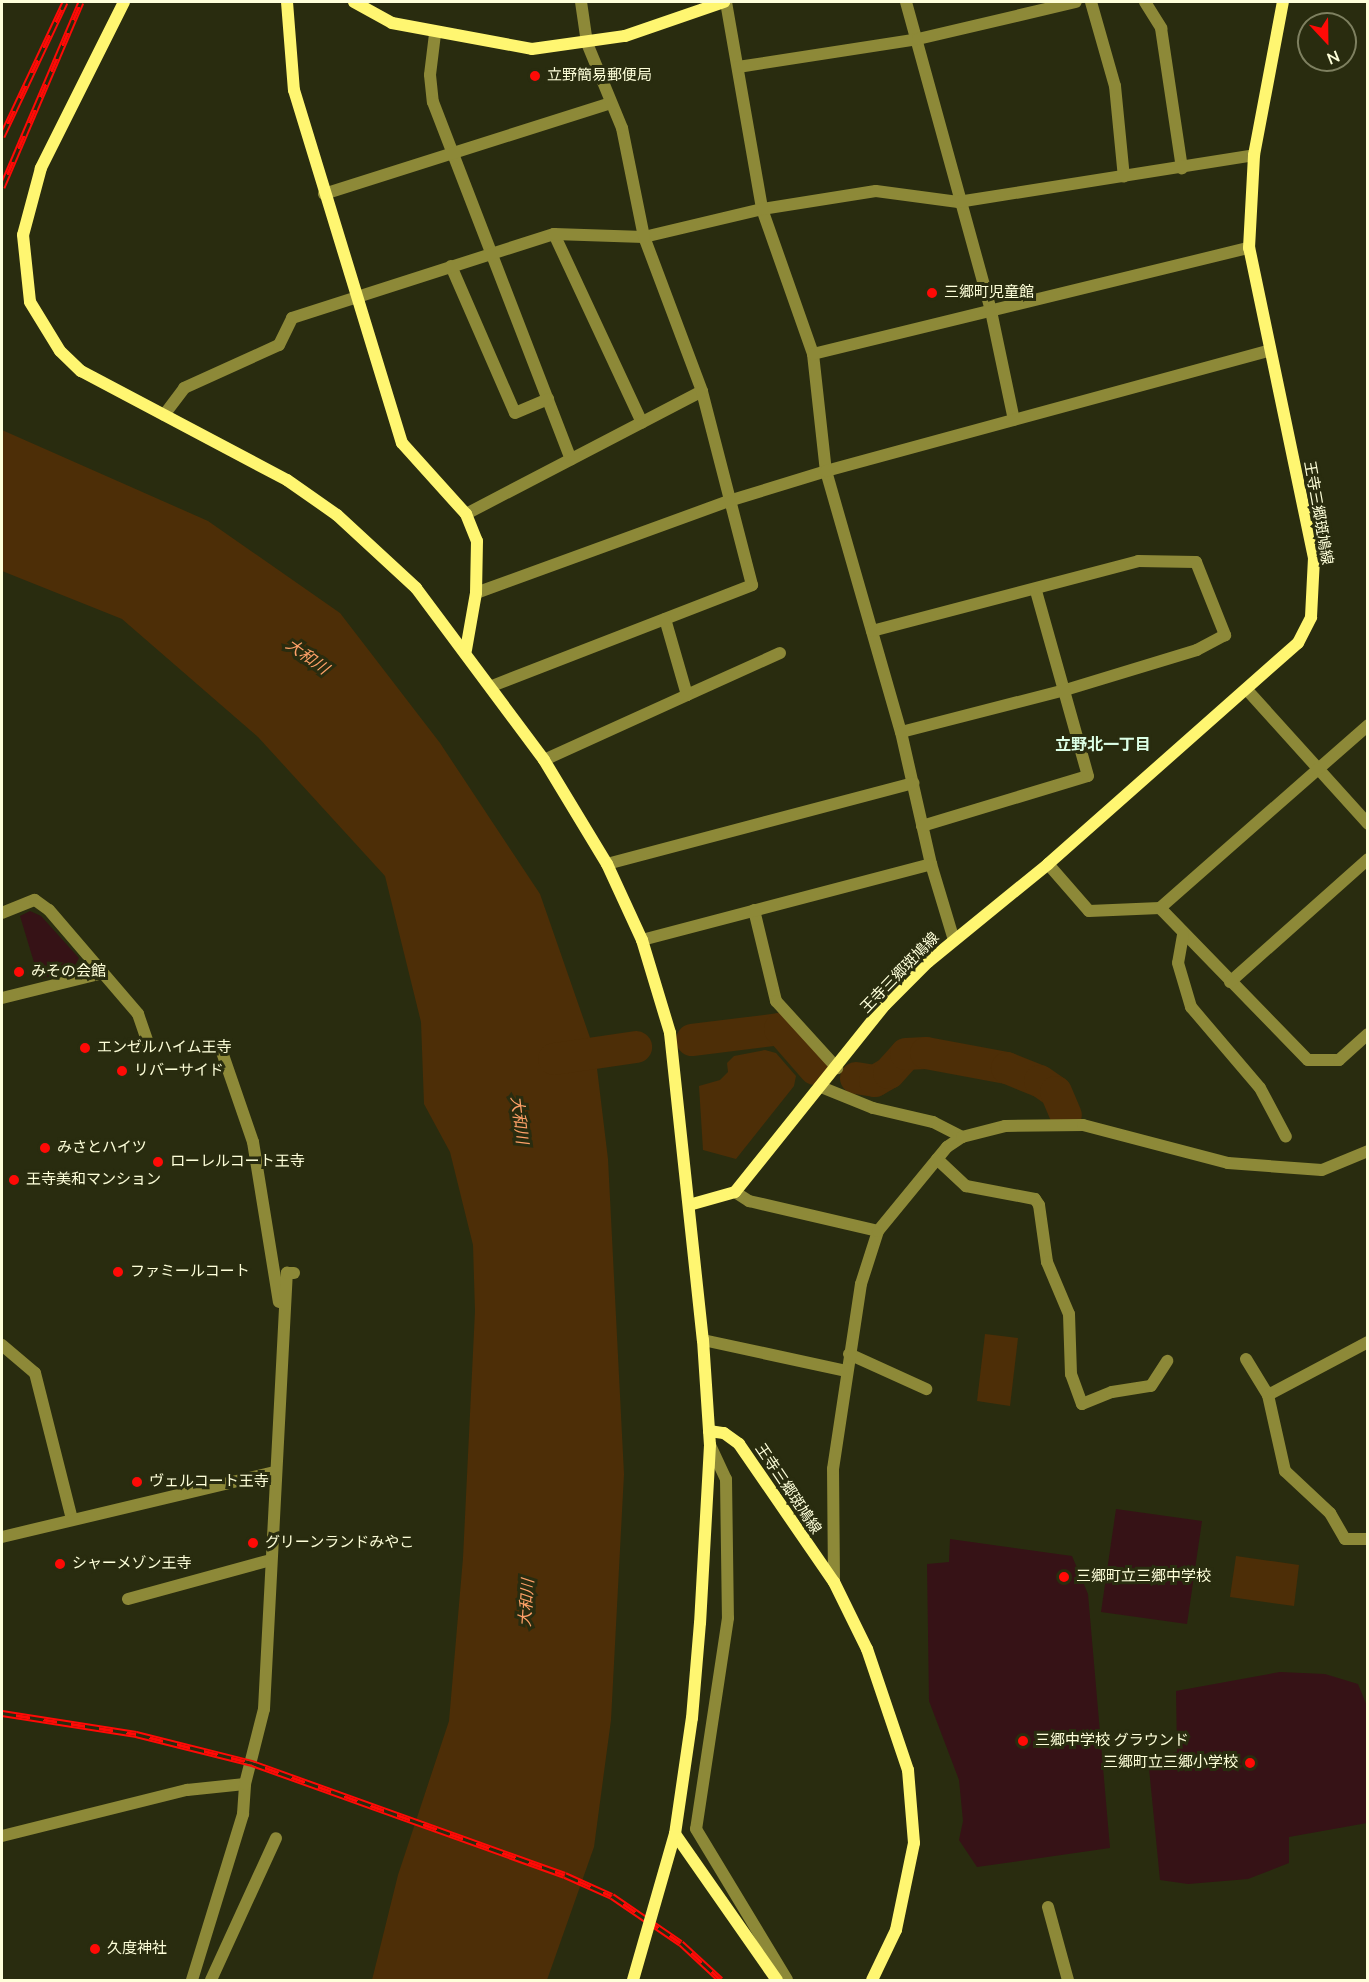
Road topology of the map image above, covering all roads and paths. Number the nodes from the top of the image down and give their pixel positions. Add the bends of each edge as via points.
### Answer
1 (124, 2) edge
2 (287, 2) edge
3 (354, 2) edge
4 (581, 2) edge
5 (725, 2) edge
6 (906, 2) edge
7 (1076, 2) edge
8 (1091, 2) edge
9 (1144, 2) edge
10 (1283, 2) edge
11 (690, 8) edge
12 (435, 34) junction
13 (918, 39) junction
14 (587, 43) junction
15 (738, 67) junction
16 (611, 103) junction
17 (450, 151) junction
18 (1254, 155) junction
19 (1182, 168) junction
20 (1124, 177) junction
21 (324, 194) junction
22 (958, 202) junction
23 (762, 208) junction
24 (554, 234) junction
25 (644, 237) junction
26 (1250, 248) junction
27 (492, 252) junction
28 (451, 266) junction
29 (355, 297) junction
30 (991, 311) junction
31 (1270, 350) junction
32 (813, 354) junction
33 (702, 391) junction
34 (548, 399) junction
35 (164, 415) junction
36 (1014, 420) junction
37 (642, 423) junction
38 (571, 459) junction
39 (826, 471) junction
40 (732, 500) junction
41 (466, 513) junction
42 (1036, 591) junction
43 (476, 593) junction
44 (665, 619) junction
45 (872, 631) junction
46 (466, 650) junction
47 (780, 653) dead end
48 (492, 686) junction
49 (1065, 690) junction
50 (1248, 691) junction
51 (687, 695) junction
52 (1368, 725) edge
53 (901, 732) junction
54 (544, 760) junction
55 (1319, 771) junction
56 (912, 783) junction
57 (1368, 824) edge
58 (922, 826) junction
59 (1368, 859) edge
60 (607, 864) junction
61 (931, 864) junction
62 (1048, 864) junction
63 (1160, 908) junction
64 (754, 910) junction
65 (2, 913) edge
66 (1183, 935) junction
67 (642, 940) junction
68 (954, 940) junction
69 (103, 973) junction
70 (1230, 982) junction
71 (2, 998) edge
72 (1368, 1034) edge
73 (147, 1043) dead end
74 (222, 1052) dead end
75 (837, 1068) junction
76 (821, 1087) junction
77 (962, 1137) junction
78 (1286, 1137) dead end
79 (1368, 1151) edge
80 (937, 1160) junction
81 (735, 1192) junction
82 (689, 1205) junction
83 (878, 1231) junction
84 (294, 1273) dead end
85 (703, 1340) junction
86 (1368, 1342) edge
87 (282, 1345) junction
88 (2, 1346) edge
89 (849, 1354) junction
90 (1246, 1359) dead end
91 (1167, 1361) dead end
92 (846, 1371) junction
93 (926, 1389) dead end
94 (1268, 1395) junction
95 (709, 1431) junction
96 (710, 1446) junction
97 (275, 1472) junction
98 (72, 1519) junction
99 (2, 1537) edge
100 (1368, 1539) edge
101 (271, 1560) junction
102 (834, 1582) junction
103 (128, 1599) dead end
104 (245, 1784) junction
105 (675, 1834) junction
106 (2, 1836) edge
107 (276, 1838) dead end
108 (1048, 1907) dead end
109 (192, 1980) edge
110 (211, 1980) edge
111 (633, 1980) edge
112 (777, 1980) edge
113 (788, 1980) edge
114 (872, 1980) edge
115 (1068, 1980) edge

1 - 35 street via 41,168 23,235 24,272 30,302 60,351 103,386
2 - 21 street via 294,90
3 - 12 street via 392,23
4 - 14 street
5 - 11 street
5 - 15 street
6 - 13 street
7 - 13 street
8 - 20 street via 1115,86
9 - 19 street via 1161,28
10 - 18 street, 王寺三郷斑鳩線
11 - 14 street via 625,36
12 - 14 street via 532,49
12 - 17 street via 430,75 433,102
13 - 15 street
13 - 22 street
14 - 16 street
15 - 23 street
16 - 17 street
16 - 25 street via 622,128
17 - 21 street
17 - 27 street
18 - 19 street
18 - 26 street, 王寺三郷斑鳩線
19 - 20 street
20 - 22 street
21 - 29 street
22 - 23 street via 876,191
22 - 30 street
23 - 25 street
23 - 32 street
24 - 25 street
24 - 27 street
24 - 37 street
25 - 33 street
26 - 30 street
26 - 31 street, 王寺三郷斑鳩線
27 - 28 street
27 - 34 street
28 - 29 street
28 - 34 street via 515,413
29 - 35 street via 292,318 279,345 184,387
29 - 41 street via 402,443
30 - 32 street
30 - 36 street
31 - 36 street
31 - 50 street, 王寺三郷斑鳩線 via 1314,558 1315,593 1311,617 1298,643
32 - 39 street
33 - 37 street
33 - 40 street
34 - 38 street
35 - 46 street via 237,451 337,515 416,588
36 - 39 street
37 - 38 street
38 - 41 street
39 - 40 street
39 - 45 street
40 - 43 street
40 - 44 street via 752,585
41 - 43 street via 477,541
42 - 45 street
42 - 49 street
42 - 49 street via 1138,561 1196,562 1225,635 1197,650
43 - 46 street
44 - 48 street
44 - 51 street
45 - 53 street
46 - 48 street
47 - 51 street
48 - 54 street
49 - 53 street
49 - 58 street via 1088,776
50 - 55 street
50 - 62 street, 王寺三郷斑鳩線
51 - 54 street
52 - 55 street
53 - 56 street
54 - 60 street
55 - 57 street
55 - 63 street
56 - 58 street
56 - 60 street
58 - 61 street
59 - 70 street
60 - 67 street
61 - 64 street
61 - 68 street
62 - 63 street via 1089,911
62 - 68 street, 王寺三郷斑鳩線
63 - 66 street
64 - 67 street
64 - 75 street via 776,1001
65 - 69 street via 35,900 49,909
66 - 70 street
66 - 78 street via 1178,963 1191,1007 1260,1088
67 - 82 street via 670,1033
68 - 75 street, 王寺三郷斑鳩線 via 885,1005
69 - 71 street
69 - 73 street via 138,1014
70 - 72 street via 1308,1060 1340,1060
74 - 87 street via 253,1142 276,1263
75 - 76 street, 王寺三郷斑鳩線
76 - 77 street via 873,1108 933,1122
76 - 81 street, 王寺三郷斑鳩線
77 - 79 street via 1005,1126 1083,1125 1228,1163 1322,1170
77 - 80 street
80 - 83 street
80 - 91 street via 966,1186 1035,1199 1039,1205 1047,1262 1069,1314 1071,1374 1082,1404 1112,1392 1151,1386
81 - 82 street
81 - 83 street via 749,1201
82 - 85 street
83 - 89 street via 861,1284
84 - 87 street via 287,1273
85 - 92 street
85 - 95 street
86 - 94 street
87 - 97 street
88 - 98 street via 35,1373
89 - 92 street
89 - 93 street
90 - 94 street
92 - 102 street via 833,1469
94 - 100 street via 1285,1471 1330,1513 1345,1539
95 - 96 street
95 - 102 street, 王寺三郷斑鳩線 via 724,1433 739,1444
96 - 105 street, bridge via 692,1718
96 - 113 street via 726,1479 728,1618 696,1829
97 - 98 street
97 - 101 street
98 - 99 street
101 - 103 street
101 - 104 street via 264,1709
102 - 114 street, 王寺三郷斑鳩線 via 867,1649 908,1770 913,1802 914,1843 896,1930
104 - 106 street via 187,1790
104 - 109 street via 243,1814
105 - 111 street, bridge
105 - 112 street
107 - 110 street
108 - 115 street

